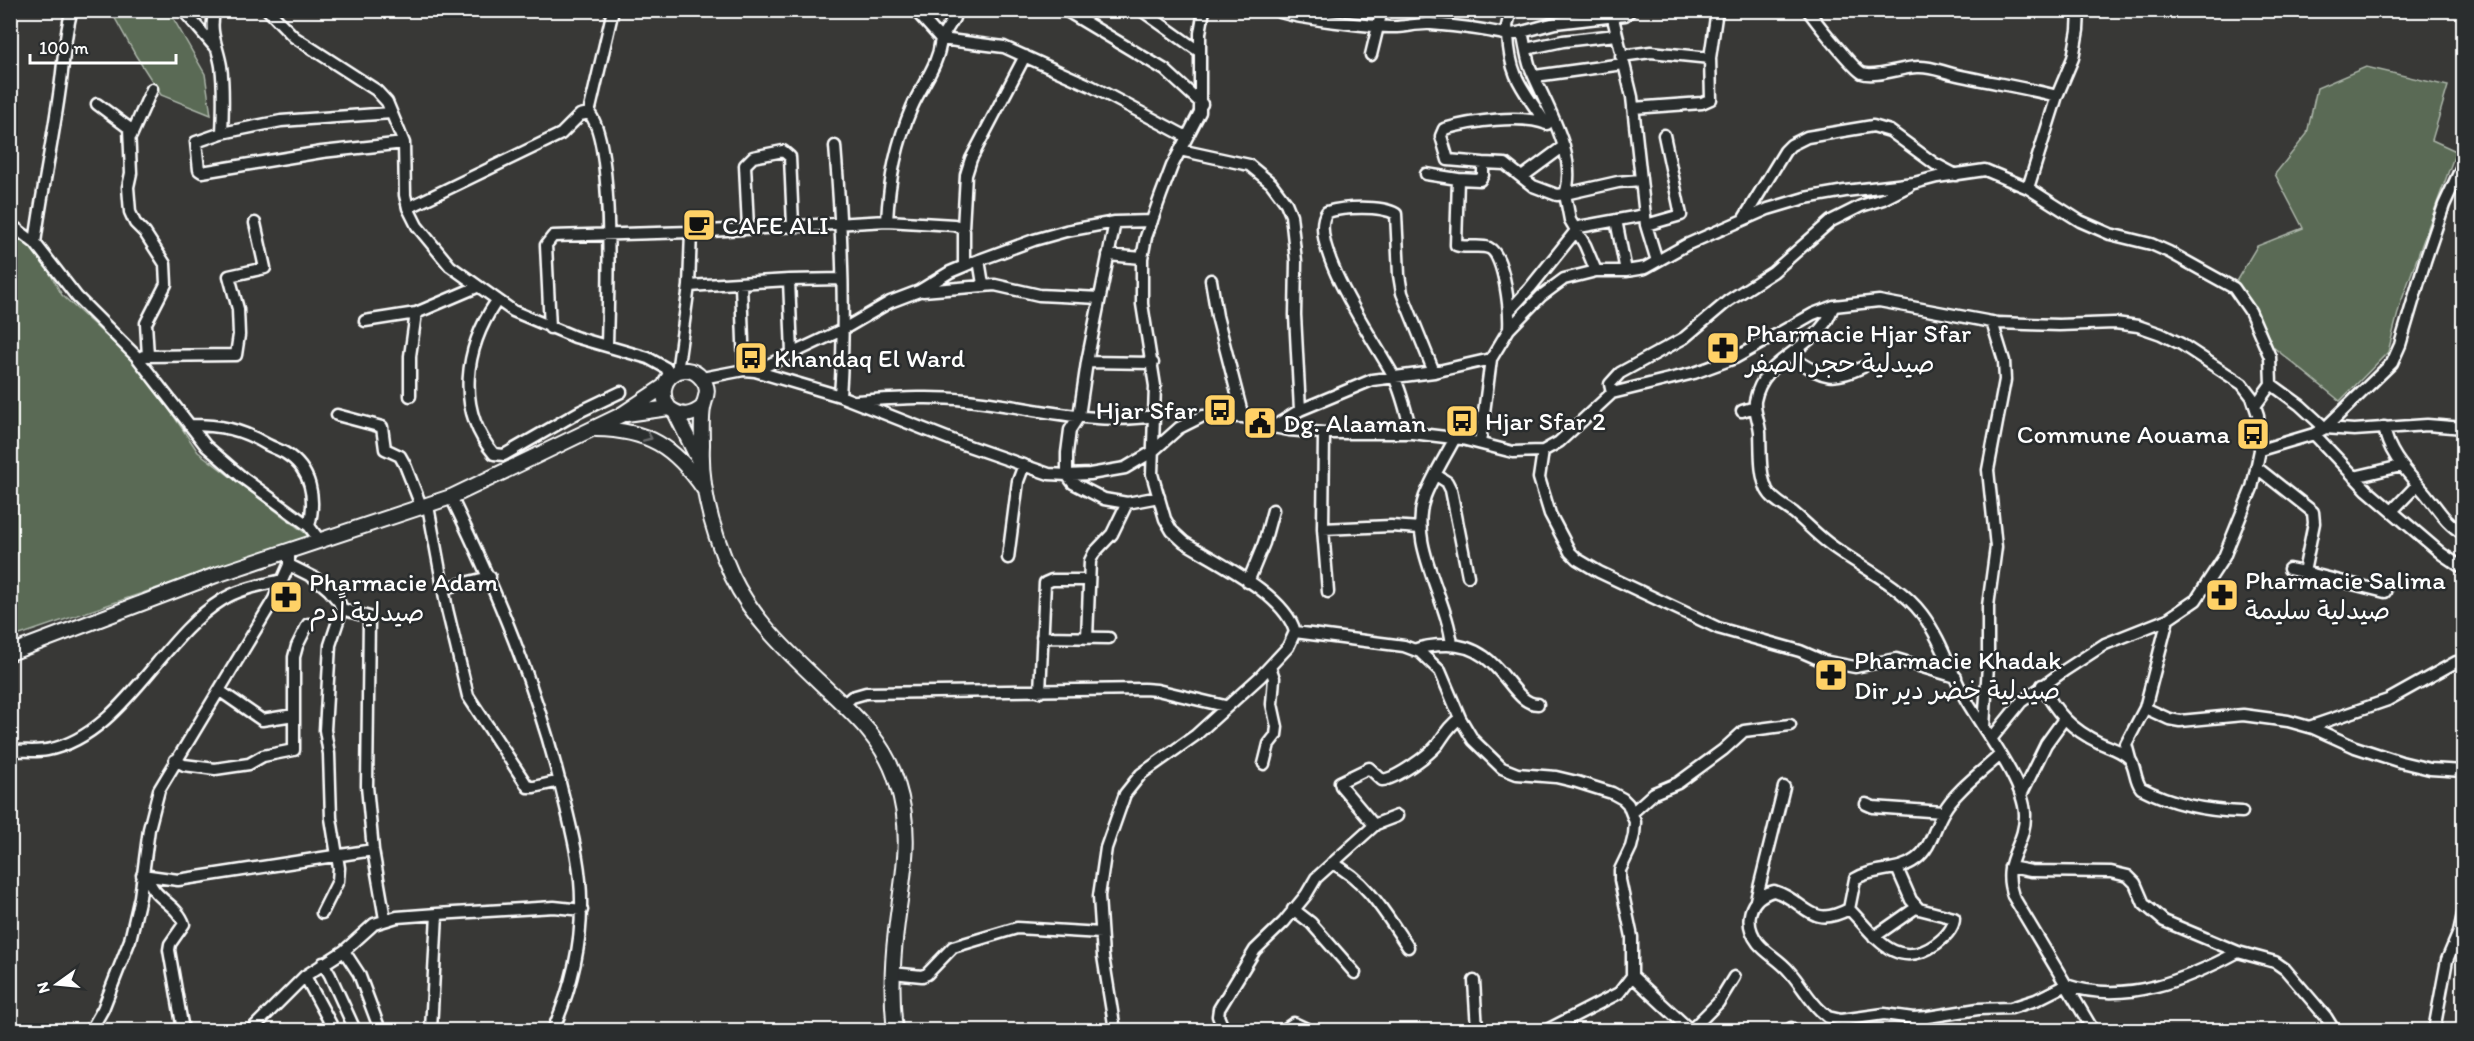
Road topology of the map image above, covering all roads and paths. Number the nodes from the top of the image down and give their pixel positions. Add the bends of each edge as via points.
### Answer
1 (72, 10) edge
2 (183, 10) edge
3 (215, 10) edge
4 (268, 10) edge
5 (613, 10) edge
6 (915, 10) edge
7 (954, 10) edge
8 (1065, 10) edge
9 (1141, 10) edge
10 (1204, 10) edge
11 (1276, 10) edge
12 (1382, 10) edge
13 (1511, 10) edge
14 (1631, 10) edge
15 (1717, 10) edge
16 (1808, 10) edge
17 (2079, 10) edge
18 (1612, 14) edge
19 (1378, 26) junction
20 (1522, 32) junction
21 (1508, 35) junction
22 (1616, 35) junction
23 (941, 39) junction
24 (216, 48) junction
25 (1526, 49) junction
26 (1200, 52) junction
27 (1371, 55) dead end
28 (1025, 56) junction
29 (1710, 58) junction
30 (1622, 60) junction
31 (1535, 76) junction
32 (152, 89) dead end
33 (2057, 96) junction
34 (97, 104) dead end
35 (1202, 104) junction
36 (1633, 108) junction
37 (391, 112) junction
38 (589, 113) junction
39 (1551, 126) junction
40 (222, 133) junction
41 (1664, 135) dead end
42 (130, 136) junction
43 (1187, 137) junction
44 (404, 142) junction
45 (835, 146) dead end
46 (1564, 146) junction
47 (1180, 150) junction
48 (2463, 162) edge
49 (1484, 163) junction
50 (1426, 174) dead end
51 (1957, 175) junction
52 (1521, 177) junction
53 (1458, 179) junction
54 (1640, 180) junction
55 (1914, 183) junction
56 (2028, 188) junction
57 (1565, 194) junction
58 (408, 208) junction
59 (1152, 220) junction
60 (1616, 220) junction
61 (1646, 220) junction
62 (1743, 220) junction
63 (887, 221) junction
64 (1115, 222) junction
65 (255, 223) dead end
66 (841, 223) junction
67 (10, 224) edge
68 (793, 225) junction
69 (748, 228) junction
70 (963, 228) junction
71 (1576, 229) junction
72 (691, 232) junction
73 (609, 234) junction
74 (35, 243) junction
75 (1108, 255) junction
76 (1142, 258) junction
77 (979, 260) junction
78 (1657, 261) junction
79 (964, 266) junction
80 (1596, 271) junction
81 (1626, 271) junction
82 (842, 279) junction
83 (789, 280) junction
84 (1211, 280) dead end
85 (741, 284) junction
86 (983, 284) junction
87 (689, 286) junction
88 (477, 287) junction
89 (919, 291) junction
90 (1100, 298) junction
91 (496, 302) junction
92 (1834, 306) junction
93 (1510, 310) junction
94 (416, 313) junction
95 (365, 321) dead end
96 (1992, 322) junction
97 (550, 328) junction
98 (1509, 329) junction
99 (842, 330) junction
100 (607, 345) junction
101 (792, 353) junction
102 (142, 356) junction
103 (1789, 356) junction
104 (1491, 359) junction
105 (1087, 362) junction
106 (1153, 363) junction
107 (1863, 367) dead end
108 (749, 370) junction
109 (1434, 372) junction
110 (728, 374) junction
111 (670, 378) junction
112 (702, 378) junction
113 (1394, 378) junction
114 (2271, 384) junction
115 (621, 392) dead end
116 (707, 392) junction
117 (1612, 393) junction
118 (410, 396) dead end
119 (840, 396) junction
120 (853, 401) junction
121 (2255, 406) junction
122 (703, 407) junction
123 (1755, 407) junction
124 (1300, 410) junction
125 (673, 411) junction
126 (1742, 411) dead end
127 (337, 415) dead end
128 (621, 415) junction
129 (1078, 416) junction
130 (1154, 416) junction
131 (1243, 417) junction
132 (189, 425) junction
133 (2384, 426) junction
134 (1273, 427) junction
135 (2325, 428) junction
136 (2463, 428) edge
137 (591, 429) junction
138 (1324, 433) junction
139 (1412, 433) junction
140 (2314, 434) junction
141 (1455, 438) junction
142 (1480, 443) junction
143 (523, 444) junction
144 (2260, 450) junction
145 (1543, 451) junction
146 (1152, 452) junction
147 (530, 459) junction
148 (1024, 465) junction
149 (2401, 466) junction
150 (701, 467) junction
151 (2256, 467) junction
152 (1067, 475) junction
153 (1436, 475) junction
154 (2354, 477) junction
155 (2417, 485) junction
156 (706, 491) junction
157 (451, 497) junction
158 (1160, 497) junction
159 (1127, 503) junction
160 (425, 507) junction
161 (1273, 510) dead end
162 (2392, 511) junction
163 (309, 526) junction
164 (1420, 528) junction
165 (1323, 529) junction
166 (2463, 534) edge
167 (321, 541) junction
168 (289, 558) junction
169 (1008, 558) dead end
170 (2289, 569) dead end
171 (2463, 569) edge
172 (2304, 572) junction
173 (1468, 576) dead end
174 (490, 577) junction
175 (282, 580) junction
176 (1088, 580) junction
177 (1248, 582) junction
178 (444, 588) junction
179 (1328, 592) dead end
180 (2385, 592) dead end
181 (342, 609) junction
182 (2168, 619) junction
183 (308, 624) dead end
184 (1295, 632) junction
185 (1042, 638) junction
186 (1087, 638) junction
187 (1109, 638) dead end
188 (1452, 645) junction
189 (1414, 650) junction
190 (10, 653) edge
191 (2456, 662) dead end
192 (1270, 667) junction
193 (1956, 677) junction
194 (2042, 685) junction
195 (220, 691) junction
196 (1040, 692) junction
197 (844, 704) junction
198 (1538, 704) dead end
199 (1225, 706) junction
200 (2145, 708) junction
201 (294, 715) junction
202 (1460, 718) junction
203 (2064, 719) junction
204 (1790, 725) dead end
205 (1984, 727) junction
206 (2309, 727) junction
207 (1991, 739) junction
208 (10, 751) edge
209 (2000, 755) junction
210 (175, 760) junction
211 (2130, 760) junction
212 (1264, 764) dead end
213 (2463, 771) edge
214 (560, 781) junction
215 (1784, 787) dead end
216 (2021, 795) junction
217 (1866, 804) dead end
218 (1633, 812) junction
219 (1943, 812) junction
220 (2242, 812) dead end
221 (1397, 816) dead end
222 (1374, 825) junction
223 (373, 850) junction
224 (338, 856) junction
225 (1332, 863) junction
226 (2010, 867) junction
227 (1897, 868) junction
228 (145, 875) junction
229 (1756, 900) junction
230 (1917, 907) junction
231 (1293, 909) junction
232 (1849, 909) junction
233 (582, 910) junction
234 (2463, 910) edge
235 (322, 913) dead end
236 (437, 914) junction
237 (385, 920) junction
238 (1101, 933) junction
239 (1874, 937) junction
240 (1408, 947) dead end
241 (344, 951) junction
242 (2238, 952) junction
243 (323, 963) junction
244 (892, 973) junction
245 (1355, 973) dead end
246 (305, 976) junction
247 (1632, 976) junction
248 (1734, 977) dead end
249 (1474, 981) dead end
250 (2066, 985) junction
251 (1913, 1018) junction
252 (91, 1030) edge
253 (183, 1030) edge
254 (251, 1030) edge
255 (334, 1030) edge
256 (355, 1030) edge
257 (380, 1030) edge
258 (431, 1030) edge
259 (553, 1030) edge
260 (894, 1030) edge
261 (1115, 1030) edge
262 (1224, 1030) edge
263 (1284, 1030) edge
264 (1310, 1030) edge
265 (1477, 1030) edge
266 (1547, 1030) edge
267 (1691, 1030) edge
268 (1930, 1030) edge
269 (2092, 1030) edge
270 (2334, 1030) edge
271 (2434, 1030) edge

1 - 74 street
2 - 24 street
3 - 24 street
4 - 37 street via 294,37 376,90
5 - 38 street
6 - 23 street
7 - 23 street via 954,18
8 - 35 street via 1166,70
9 - 26 street
10 - 26 street
11 - 19 street via 1287,16
12 - 19 street
13 - 21 street
14 - 18 street via 1625,15
15 - 29 street
16 - 33 street via 1863,73 1932,67
17 - 33 street via 2073,58
18 - 20 street
18 - 22 street
19 - 21 street via 1431,24
19 - 27 street
20 - 21 street
20 - 25 street
21 - 39 street via 1516,80
22 - 25 street
22 - 30 street
23 - 28 street via 996,45
23 - 63 street via 935,67 916,98 896,149
24 - 40 street via 224,99
25 - 31 street
26 - 35 street
28 - 43 street
28 - 70 street via 971,159 966,175
29 - 30 street via 1651,51
29 - 36 street via 1708,102
30 - 31 street
30 - 36 street
31 - 39 street
32 - 42 street
33 - 56 street
34 - 42 street via 125,123
35 - 43 street
36 - 54 street
37 - 40 street via 281,122
37 - 44 street
38 - 58 street via 580,115 561,134
38 - 73 street via 601,143
39 - 46 street
39 - 49 street via 1536,121 1487,121 1442,130 1448,160
40 - 44 street via 196,142 202,172
41 - 61 street via 1681,215
42 - 102 street via 130,212 165,264 166,284 146,323
43 - 47 street
44 - 58 street
45 - 66 street
46 - 52 street
46 - 57 street via 1569,178
47 - 59 street
47 - 124 street via 1250,165 1286,203 1296,261
48 - 135 street via 2444,205 2392,363
49 - 52 street via 1505,164
49 - 53 street via 1480,180
50 - 53 street
51 - 55 street
51 - 56 street via 1984,170
51 - 62 street via 1890,131 1873,126 1807,137 1785,151
52 - 57 street via 1541,189
53 - 93 street via 1456,245 1493,251
54 - 57 street
54 - 61 street
55 - 62 street via 1805,198
55 - 117 street via 1831,221 1773,272 1728,301 1684,338 1620,373 1610,384
56 - 114 street via 2080,221 2110,234 2151,244 2234,288 2250,311 2270,357
57 - 71 street via 1570,220
58 - 88 street via 417,226 450,266
59 - 64 street
59 - 76 street
60 - 61 street
60 - 71 street
60 - 81 street
61 - 78 street
62 - 78 street
63 - 66 street
63 - 70 street
64 - 75 street
64 - 77 street via 1034,240
65 - 102 street via 265,268 229,276 238,309 236,355
66 - 68 street
66 - 82 street
67 - 74 street
68 - 69 street
68 - 69 street via 790,157 783,151 753,157 745,165
69 - 72 street
70 - 79 street
71 - 80 street
71 - 93 street
72 - 73 street
72 - 87 street
73 - 97 street via 553,236 547,241
73 - 100 street
74 - 102 street via 77,297
75 - 76 street
75 - 90 street
76 - 106 street via 1142,303
77 - 79 street
77 - 86 street
78 - 81 street
79 - 89 street
80 - 81 street
80 - 98 street via 1553,286
82 - 83 street
82 - 99 street
83 - 85 street
83 - 101 street
84 - 131 street
85 - 87 street
85 - 108 street
86 - 89 street
86 - 90 street via 1039,295
87 - 111 street
88 - 91 street
88 - 94 street
89 - 99 street via 890,302
90 - 105 street
91 - 97 street
91 - 143 street via 475,344 469,404 494,453 504,455
92 - 96 street via 1879,301
92 - 103 street via 1826,322
92 - 117 street via 1735,358 1694,373
93 - 98 street
94 - 95 street
94 - 118 street
96 - 121 street via 2138,326 2181,344 2242,384
96 - 205 street via 2006,380 1988,470 1996,547 1988,606
97 - 100 street
98 - 104 street
99 - 101 street
99 - 119 street
100 - 111 street via 659,362
101 - 108 street
102 - 132 street
103 - 107 street via 1832,377
103 - 123 street via 1764,378
104 - 109 street
104 - 142 street
105 - 106 street
105 - 129 street
106 - 130 street
108 - 110 street
108 - 119 street
109 - 113 street
109 - 113 street via 1402,293 1396,214 1365,208 1327,212 1322,222 1328,256
110 - 112 street
110 - 116 street
111 - 112 street via 690,371
111 - 125 street via 662,394
111 - 128 street
112 - 116 street
113 - 124 street via 1372,380
113 - 139 street
114 - 121 street
114 - 135 street
115 - 143 street
116 - 122 street
117 - 145 street via 1559,442
119 - 120 street
120 - 129 street via 939,398
120 - 148 street
121 - 144 street
122 - 125 street via 691,415
122 - 150 street
123 - 126 street
123 - 193 street via 1764,482 1769,494 1921,612
124 - 134 street
125 - 128 street
125 - 150 street
127 - 160 street via 382,427 385,449 400,456
128 - 137 street
129 - 130 street via 1129,420
129 - 152 street via 1071,429
130 - 146 street
131 - 134 street
131 - 146 street via 1203,416 1179,428
132 - 163 street via 216,457
132 - 163 street via 245,432 293,459 312,492 314,506
133 - 135 street
133 - 136 street
133 - 149 street via 2390,448
134 - 138 street
135 - 140 street
137 - 147 street
137 -> 156 street via 621,430 657,441
138 - 139 street
138 - 165 street
139 - 141 street
140 - 144 street
140 - 154 street
141 - 142 street
141 - 153 street
142 - 145 street via 1513,452
143 - 147 street
144 - 151 street
145 - 193 street via 1539,478 1550,514 1570,552 1599,572 1718,628 1823,661 1855,667 1896,659
146 - 152 street via 1125,468
146 - 158 street via 1152,474
147 - 157 street
148 - 152 street via 1049,474
148 - 169 street via 1018,481
149 - 154 street
149 - 155 street
150 - 156 street
151 - 172 street via 2313,512
151 - 182 street via 2252,488 2224,557 2196,600
152 - 159 street via 1073,483 1104,498
153 - 164 street via 1424,498
153 - 173 street via 1451,490
154 - 162 street
155 - 162 street
155 - 166 street via 2443,518
156 - 197 street via 723,556 744,597 777,638
157 - 160 street
157 - 174 street
158 - 159 street
158 - 177 street via 1172,531
159 - 176 street via 1112,534 1091,557
160 - 167 street
160 - 178 street
161 - 177 street
162 - 171 street
163 - 167 street
164 - 165 street
164 - 188 street via 1450,624
165 - 179 street
167 - 168 street
168 - 175 street
168 - 181 street via 329,590
168 - 190 street via 216,575
170 - 172 street
172 - 180 street
174 - 178 street
174 - 214 street via 535,693
175 - 195 street
175 - 208 street via 235,594 212,607 166,651 122,704 85,733 47,750
176 - 185 street via 1045,583
176 - 186 street
177 - 184 street via 1278,604
178 - 214 street via 464,684 473,704 528,787
181 - 223 street via 369,616 367,786
181 - 224 street via 330,645 325,730 331,818
182 - 194 street via 2105,644
182 - 200 street
183 - 201 street via 294,657
184 - 189 street
184 - 192 street
185 - 186 street
185 - 196 street
186 - 187 street
188 - 189 street
188 - 198 street via 1473,649 1488,658 1525,701
189 - 202 street via 1430,659 1440,671
191 - 206 street via 2388,700
192 - 199 street
192 - 212 street via 1277,727
193 - 205 street
194 - 203 street
194 - 207 street via 2021,702
195 - 201 street via 262,720
195 - 210 street
196 - 197 street via 866,693
196 - 199 street via 1157,690
197 - 244 street via 887,756 902,800 907,854
199 - 238 street via 1196,735 1141,774 1125,794 1110,831 1101,877
200 - 206 street via 2180,721 2250,716
200 - 211 street via 2126,744
201 - 210 street via 294,750 216,769
202 - 218 street via 1473,740 1502,768 1523,775 1556,777 1612,793
202 - 222 street via 1431,751 1390,778 1382,780 1371,768 1340,782
203 - 211 street
203 - 216 street via 2046,744
204 - 218 street via 1744,731 1678,783 1654,793
205 - 207 street
206 - 213 street via 2401,762
207 - 209 street
209 - 216 street
209 - 219 street
210 - 228 street via 154,808
211 - 220 street via 2138,784 2148,791 2172,801
214 - 233 street via 574,842
215 - 229 street
216 - 226 street via 2025,815
217 - 219 street
218 - 247 street via 1634,835 1620,870 1632,937
219 - 227 street via 1920,856
221 - 222 street
222 - 225 street
223 - 224 street
223 - 237 street
224 - 228 street via 178,880
224 - 235 street via 338,881
225 - 231 street
225 - 240 street via 1375,897
226 - 242 street via 2123,874 2134,883 2145,904 2164,921
226 - 250 street via 2008,884 2013,896
227 - 230 street
227 - 232 street via 1855,879
228 - 252 street via 126,954
228 - 253 street via 156,894 178,912 184,924 169,950
229 - 232 street via 1777,892 1820,917
229 - 251 street via 1750,912 1754,936 1828,1017 1841,1020 1884,1014
230 - 239 street
230 - 239 street via 1954,918 1950,929 1935,945 1917,953 1900,954
231 - 245 street via 1311,923
231 - 262 street via 1255,950 1223,1001 1218,1016
232 - 239 street
233 - 236 street via 554,907
233 - 259 street via 571,987
234 - 271 street via 2447,960
236 - 237 street
236 - 258 street
237 - 241 street via 374,924
238 - 244 street via 1017,927 952,947 922,976
238 - 261 street
241 - 243 street
241 - 257 street via 359,974
242 - 250 street via 2177,980 2148,988 2101,993
242 - 270 street via 2275,962 2285,969
243 - 246 street
243 - 256 street
244 - 260 street
246 - 254 street
246 - 255 street
247 - 266 street via 1619,993
247 - 267 street
248 - 267 street via 1718,1003
249 - 265 street
250 - 251 street via 2011,1008
250 - 269 street
251 - 268 street
263 - 264 street via 1294,1023

